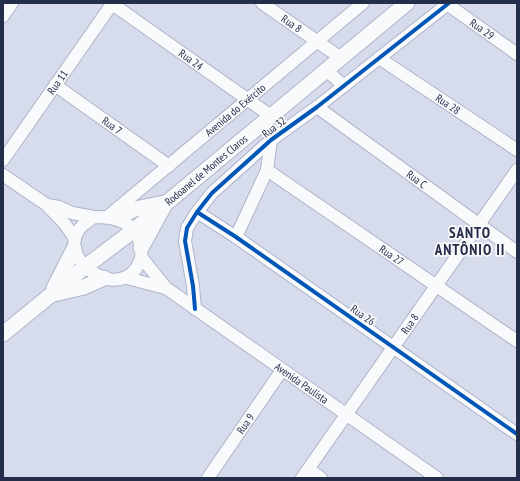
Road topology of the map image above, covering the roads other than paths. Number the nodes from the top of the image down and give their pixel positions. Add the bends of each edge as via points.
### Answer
1 (12, 3) edge
2 (262, 3) edge
3 (363, 3) edge
4 (407, 3) edge
5 (111, 4) edge
6 (448, 4) edge
7 (3, 16) edge
8 (316, 41) junction
9 (517, 54) edge
10 (341, 58) junction
11 (379, 58) junction
12 (326, 70) junction
13 (55, 86) junction
14 (344, 86) junction
15 (248, 99) junction
16 (316, 107) junction
17 (271, 116) junction
18 (271, 140) junction
19 (517, 150) edge
20 (3, 160) edge
21 (169, 166) junction
22 (266, 170) junction
23 (517, 170) edge
24 (3, 175) edge
25 (167, 202) junction
26 (47, 205) junction
27 (197, 212) junction
28 (94, 217) junction
29 (112, 218) junction
30 (479, 224) junction
31 (134, 230) junction
32 (236, 237) junction
33 (75, 244) junction
34 (517, 252) edge
35 (142, 253) junction
36 (85, 267) junction
37 (104, 278) junction
38 (127, 278) junction
39 (437, 285) junction
40 (166, 288) junction
41 (50, 296) junction
42 (195, 309) junction
43 (3, 334) edge
44 (517, 341) edge
45 (393, 347) junction
46 (282, 370) junction
47 (347, 415) junction
48 (517, 434) edge
49 (305, 474) edge
50 (208, 478) edge
51 (321, 478) edge
52 (437, 478) edge

1 - 7 street
2 - 8 street, Rua 8
3 - 8 street, Avenida do Exército
4 - 10 main road, Rodoanel de Montes Claros
5 - 13 street, Rua 11
5 - 15 street, Rua 24
6 - 9 street, Rua 29
6 - 11 street, Rua 32
8 - 10 street, Rua 8
8 - 15 street, Avenida do Exército
10 - 12 main road, Rodoanel de Montes Claros
11 - 14 street, Rua 32
11 - 19 street, Rua 28
12 - 14 street
12 - 17 main road, Rodoanel de Montes Claros
13 - 20 street, Rua 11
13 - 21 street, Rua 7
14 - 16 street, Rua 32
15 - 17 street, Rua 24
15 - 21 street, Avenida do Exército
16 - 18 street, Rua 32
16 - 30 street, Rua C
17 - 25 main road, Rodoanel de Montes Claros
18 - 22 street
18 - 27 street, Rua 32 via 212,193
21 - 29 street, Avenida do Exército
22 - 32 street
22 - 39 street, Rua 27
23 - 30 street, Rua 8
24 - 26 street
25 - 29 main road via 135,209
25 - 31 main road, Rodoanel de Montes Claros
25 - 35 main road
26 - 28 street via 72,214
26 - 33 street via 64,224
27 - 32 street, Rua 26
27 - 42 street, Rua 32 via 187,228 185,241
28 - 29 street
28 - 33 street via 81,227
29 - 31 street
30 - 34 street, Rua C
30 - 39 street, Rua 8
31 - 35 street, Avenida Paulista
31 - 36 main road, Rodoanel de Montes Claros
32 - 45 street, Rua 26
33 - 36 street
33 - 41 main road
35 - 38 street via 137,268
35 - 40 street, Avenida Paulista
36 - 37 street
36 - 41 main road, Rodoanel de Montes Claros
37 - 38 street, Avenida Paulista
37 - 41 main road via 84,287
38 - 40 street, Avenida Paulista
39 - 44 street, Rua 27
39 - 45 street, Rua 8
40 - 42 street, Avenida Paulista
41 - 43 main road, Rodoanel de Montes Claros
42 - 46 street, Avenida Paulista
45 - 47 street, Rua 8
45 - 48 street, Rua 26
46 - 47 street, Avenida Paulista
46 - 50 street, Rua 9
47 - 49 street, Rua 8
47 - 52 street, Avenida Paulista
49 - 51 street

